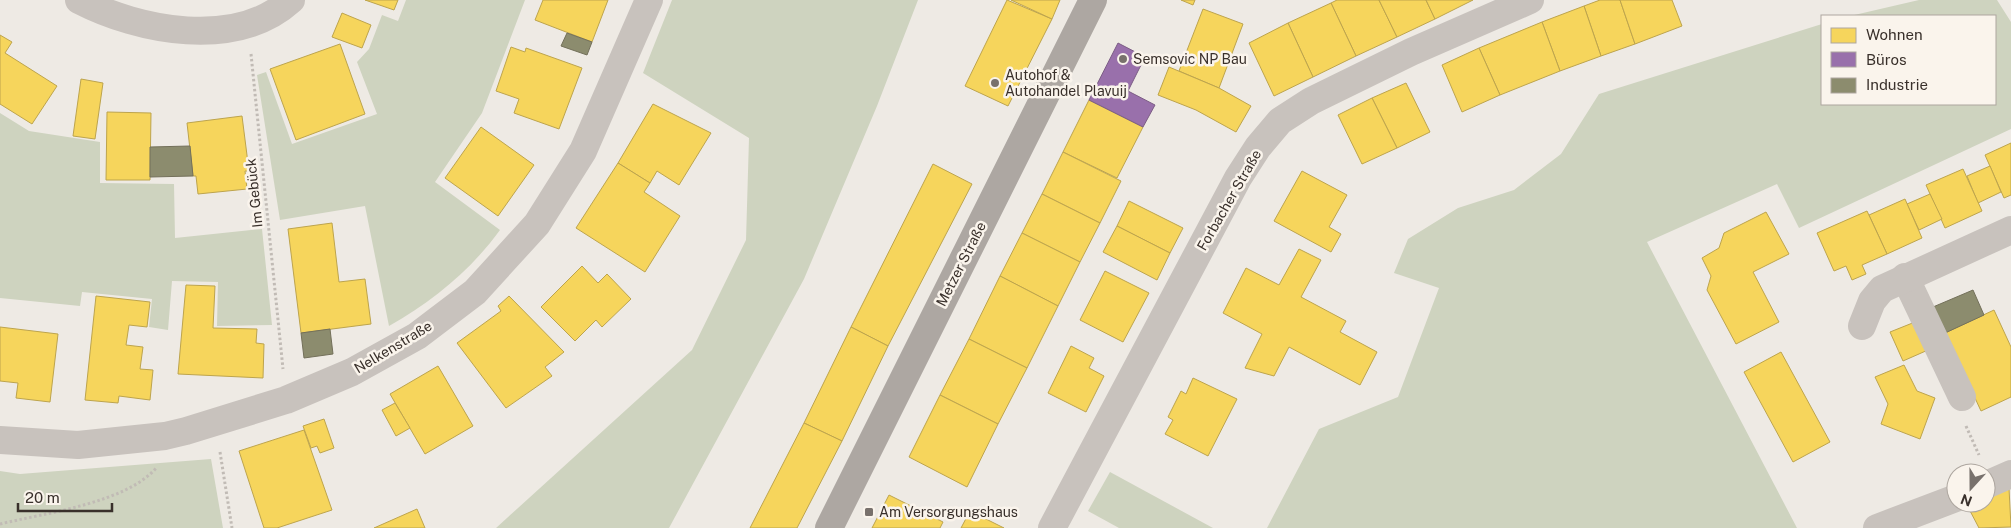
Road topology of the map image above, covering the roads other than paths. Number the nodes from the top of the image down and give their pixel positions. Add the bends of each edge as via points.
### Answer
1 (79, 0) edge
2 (291, 0) edge
3 (649, 0) edge
4 (1093, 0) edge
5 (1530, 0) edge
6 (2011, 230) edge
7 (1906, 277) junction
8 (1862, 326) dead end
9 (1962, 397) road end
10 (0, 440) edge
11 (1946, 502) edge
12 (829, 528) edge
13 (1052, 528) edge
14 (1877, 528) edge

1 - 2 street via 137,23 173,30 248,24 266,18
3 - 10 street, Nelkenstraße via 583,151 537,224 475,292 417,336 352,372 286,400 186,431 78,445
4 - 12 main road, Metzer Straße
5 - 13 street, Forbacher Straße via 1411,52 1311,101 1280,121 1238,178
6 - 7 street
7 - 8 street via 1882,289 1872,301
7 - 9 street
11 - 14 street

